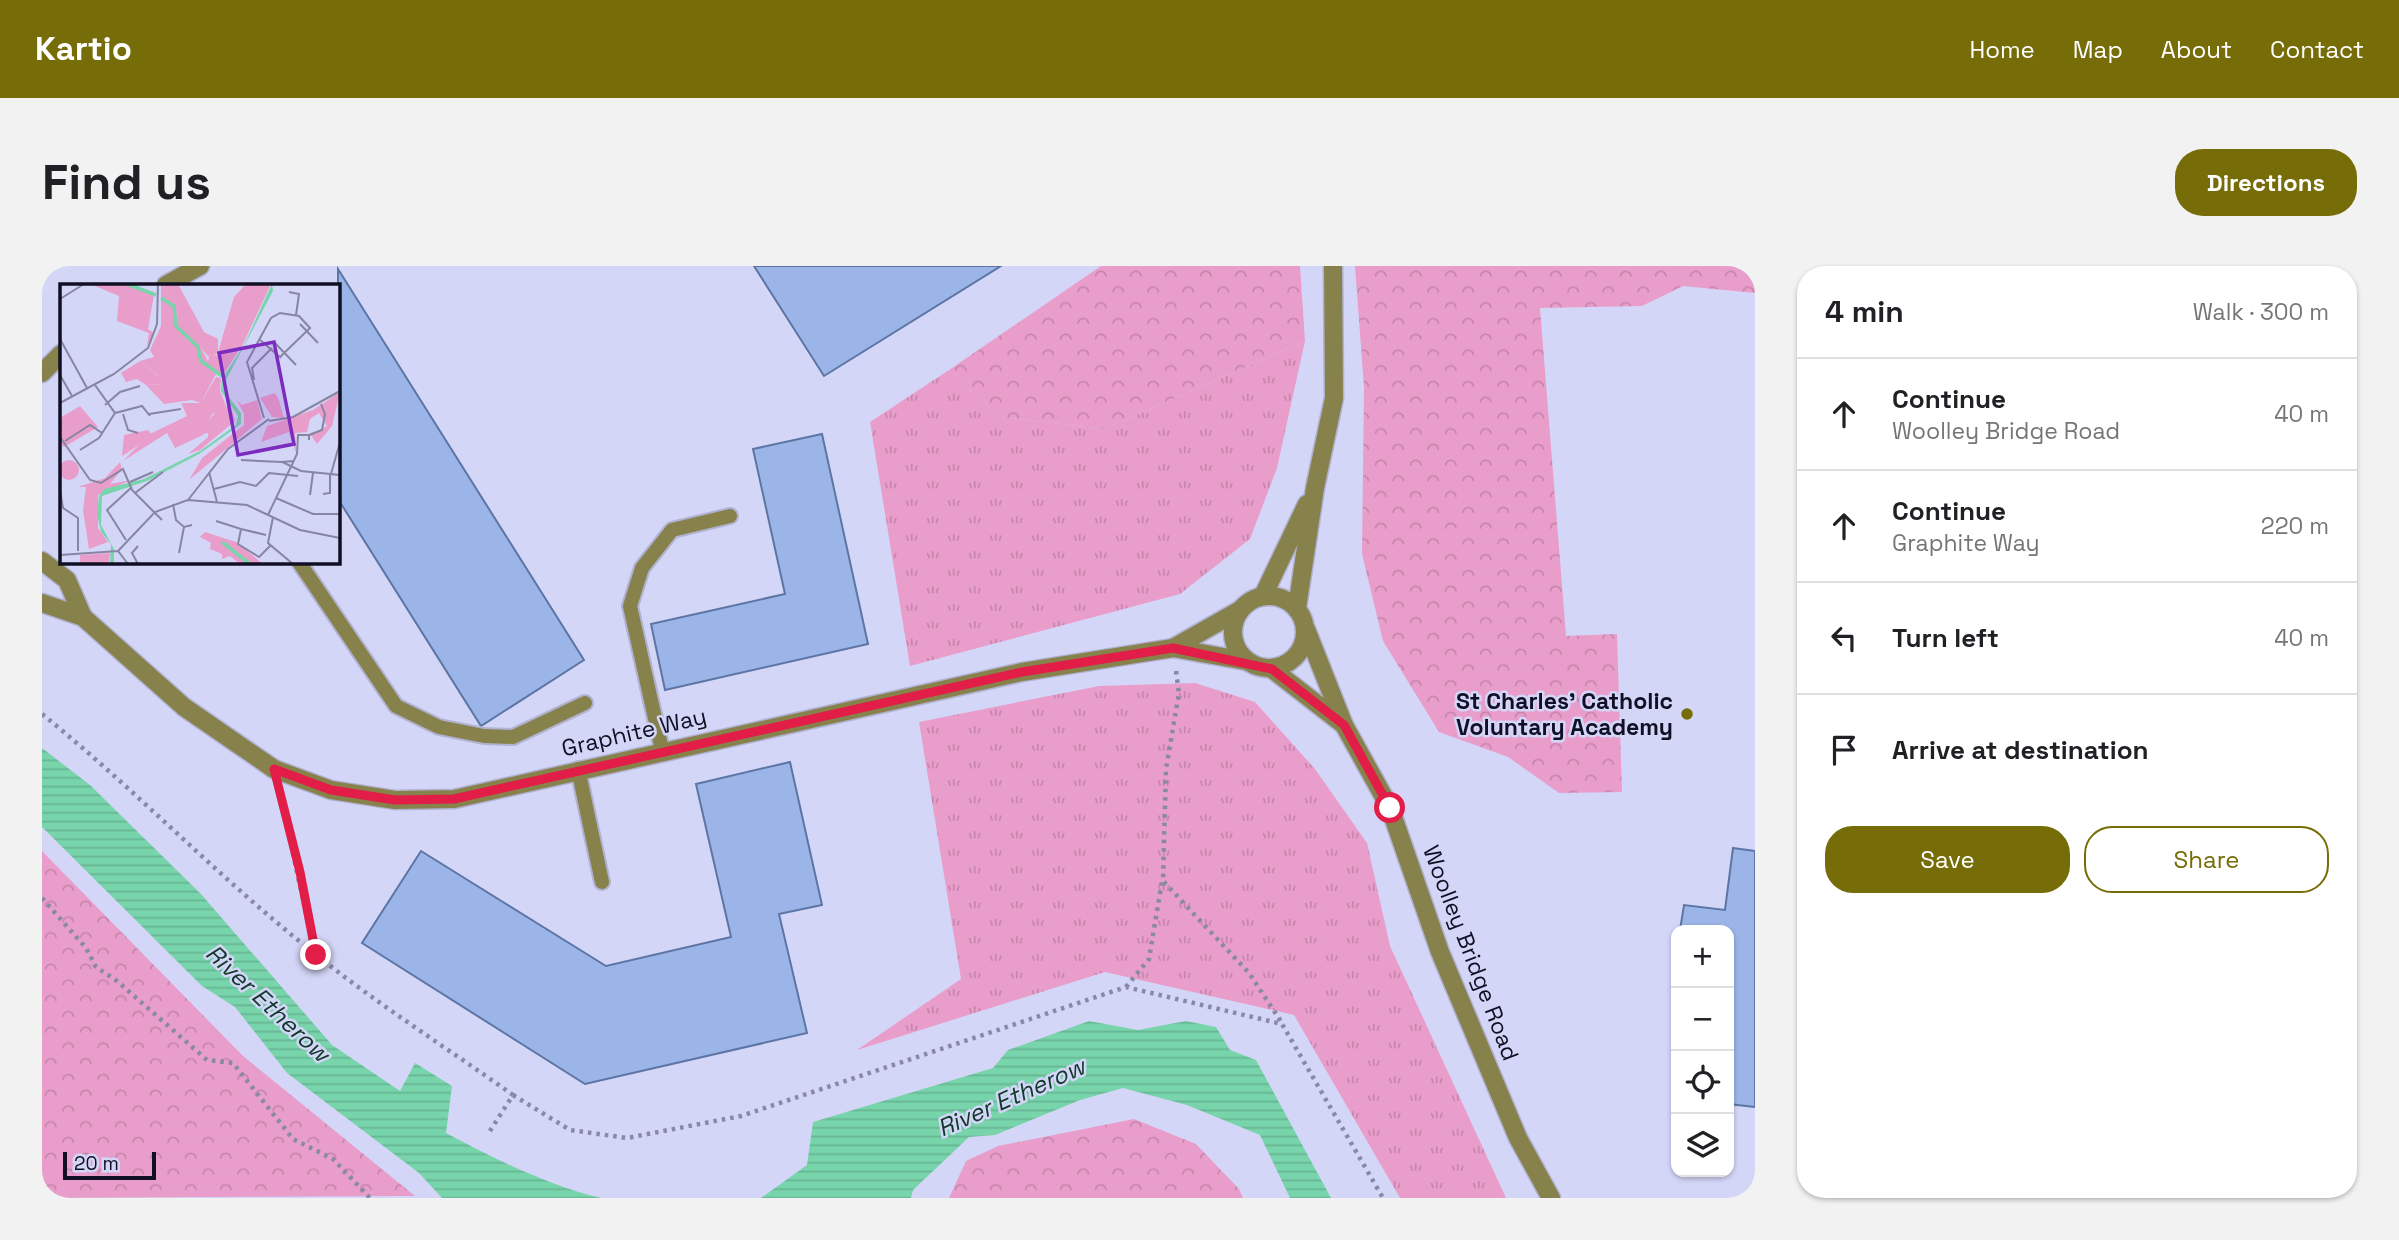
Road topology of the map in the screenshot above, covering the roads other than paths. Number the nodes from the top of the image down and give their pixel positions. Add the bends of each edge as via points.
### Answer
1 (200, 266) edge
2 (1333, 266) edge
3 (168, 284) edge
4 (60, 355) edge
5 (42, 373) edge
6 (1315, 488) junction
7 (730, 516) dead end
8 (42, 561) edge
9 (300, 564) edge
10 (1264, 596) junction
11 (42, 603) edge
12 (1297, 608) junction
13 (1240, 610) junction
14 (83, 617) junction
15 (1306, 629) junction
16 (1173, 648) junction
17 (1246, 661) junction
18 (1272, 669) junction
19 (585, 703) dead end
20 (1344, 725) junction
21 (662, 750) junction
22 (578, 769) junction
23 (602, 882) dead end
24 (1551, 1198) edge

1 - 3 street
2 - 6 street via 1334,398
4 - 5 street
6 - 10 street
6 - 12 street
7 - 21 lane via 672,530 642,568 630,606
8 - 14 street via 67,580
9 - 19 lane via 396,706 428,722 484,736 513,737
10 - 12 street via 1283,598
10 - 13 street
11 - 14 street
12 - 15 street
13 - 16 street
13 - 17 street via 1233,634 1237,651
14 - 22 street, Graphite Way via 184,707 274,769 331,790 395,800 454,799
15 - 18 street via 1299,654
15 - 20 street, Woolley Bridge Road
16 - 17 street, Graphite Way
16 - 21 street, Graphite Way via 1022,672
17 - 18 street
18 - 20 street, Woolley Bridge Road
20 - 24 street, Woolley Bridge Road via 1390,808 1440,952 1518,1138
21 - 22 street, Graphite Way
22 - 23 lane

